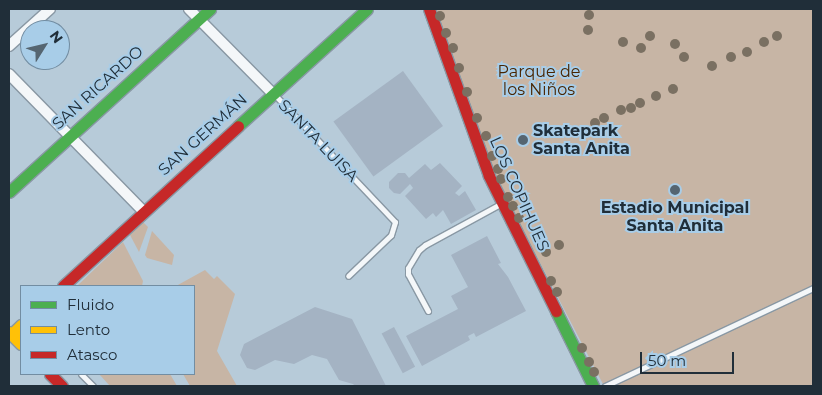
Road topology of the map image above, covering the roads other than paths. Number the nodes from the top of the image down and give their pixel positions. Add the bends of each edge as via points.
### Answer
1 (50, 9) edge
2 (189, 9) edge
3 (210, 9) edge
4 (367, 9) edge
5 (429, 9) edge
6 (199, 19) junction
7 (9, 46) edge
8 (9, 74) edge
9 (273, 94) junction
10 (70, 136) junction
11 (9, 192) edge
12 (502, 203) junction
13 (143, 211) junction
14 (348, 276) dead end
15 (64, 285) edge
16 (813, 288) edge
17 (428, 311) dead end
18 (10, 333) edge
19 (20, 343) edge
20 (51, 375) edge
21 (81, 375) edge
22 (62, 386) edge
23 (93, 386) edge
24 (593, 386) edge
25 (605, 386) edge

1 - 7 street
2 - 6 street, SANTA LUISA
3 - 6 street, SAN RICARDO
4 - 9 street, SAN GERMÁN
5 - 12 street, LOS COPIHUES via 489,176
6 - 9 street, SANTA LUISA
6 - 10 street, SAN RICARDO
8 - 10 street
9 - 13 street, SAN GERMÁN
9 - 14 lane, SANTA LUISA via 395,222 391,235
10 - 11 street, SAN RICARDO
10 - 13 street
12 - 17 lane via 419,250 408,274
12 - 24 street, LOS COPIHUES
13 - 15 street, SAN GERMÁN
16 - 25 lane
18 - 19 street
20 - 22 street
21 - 23 lane

